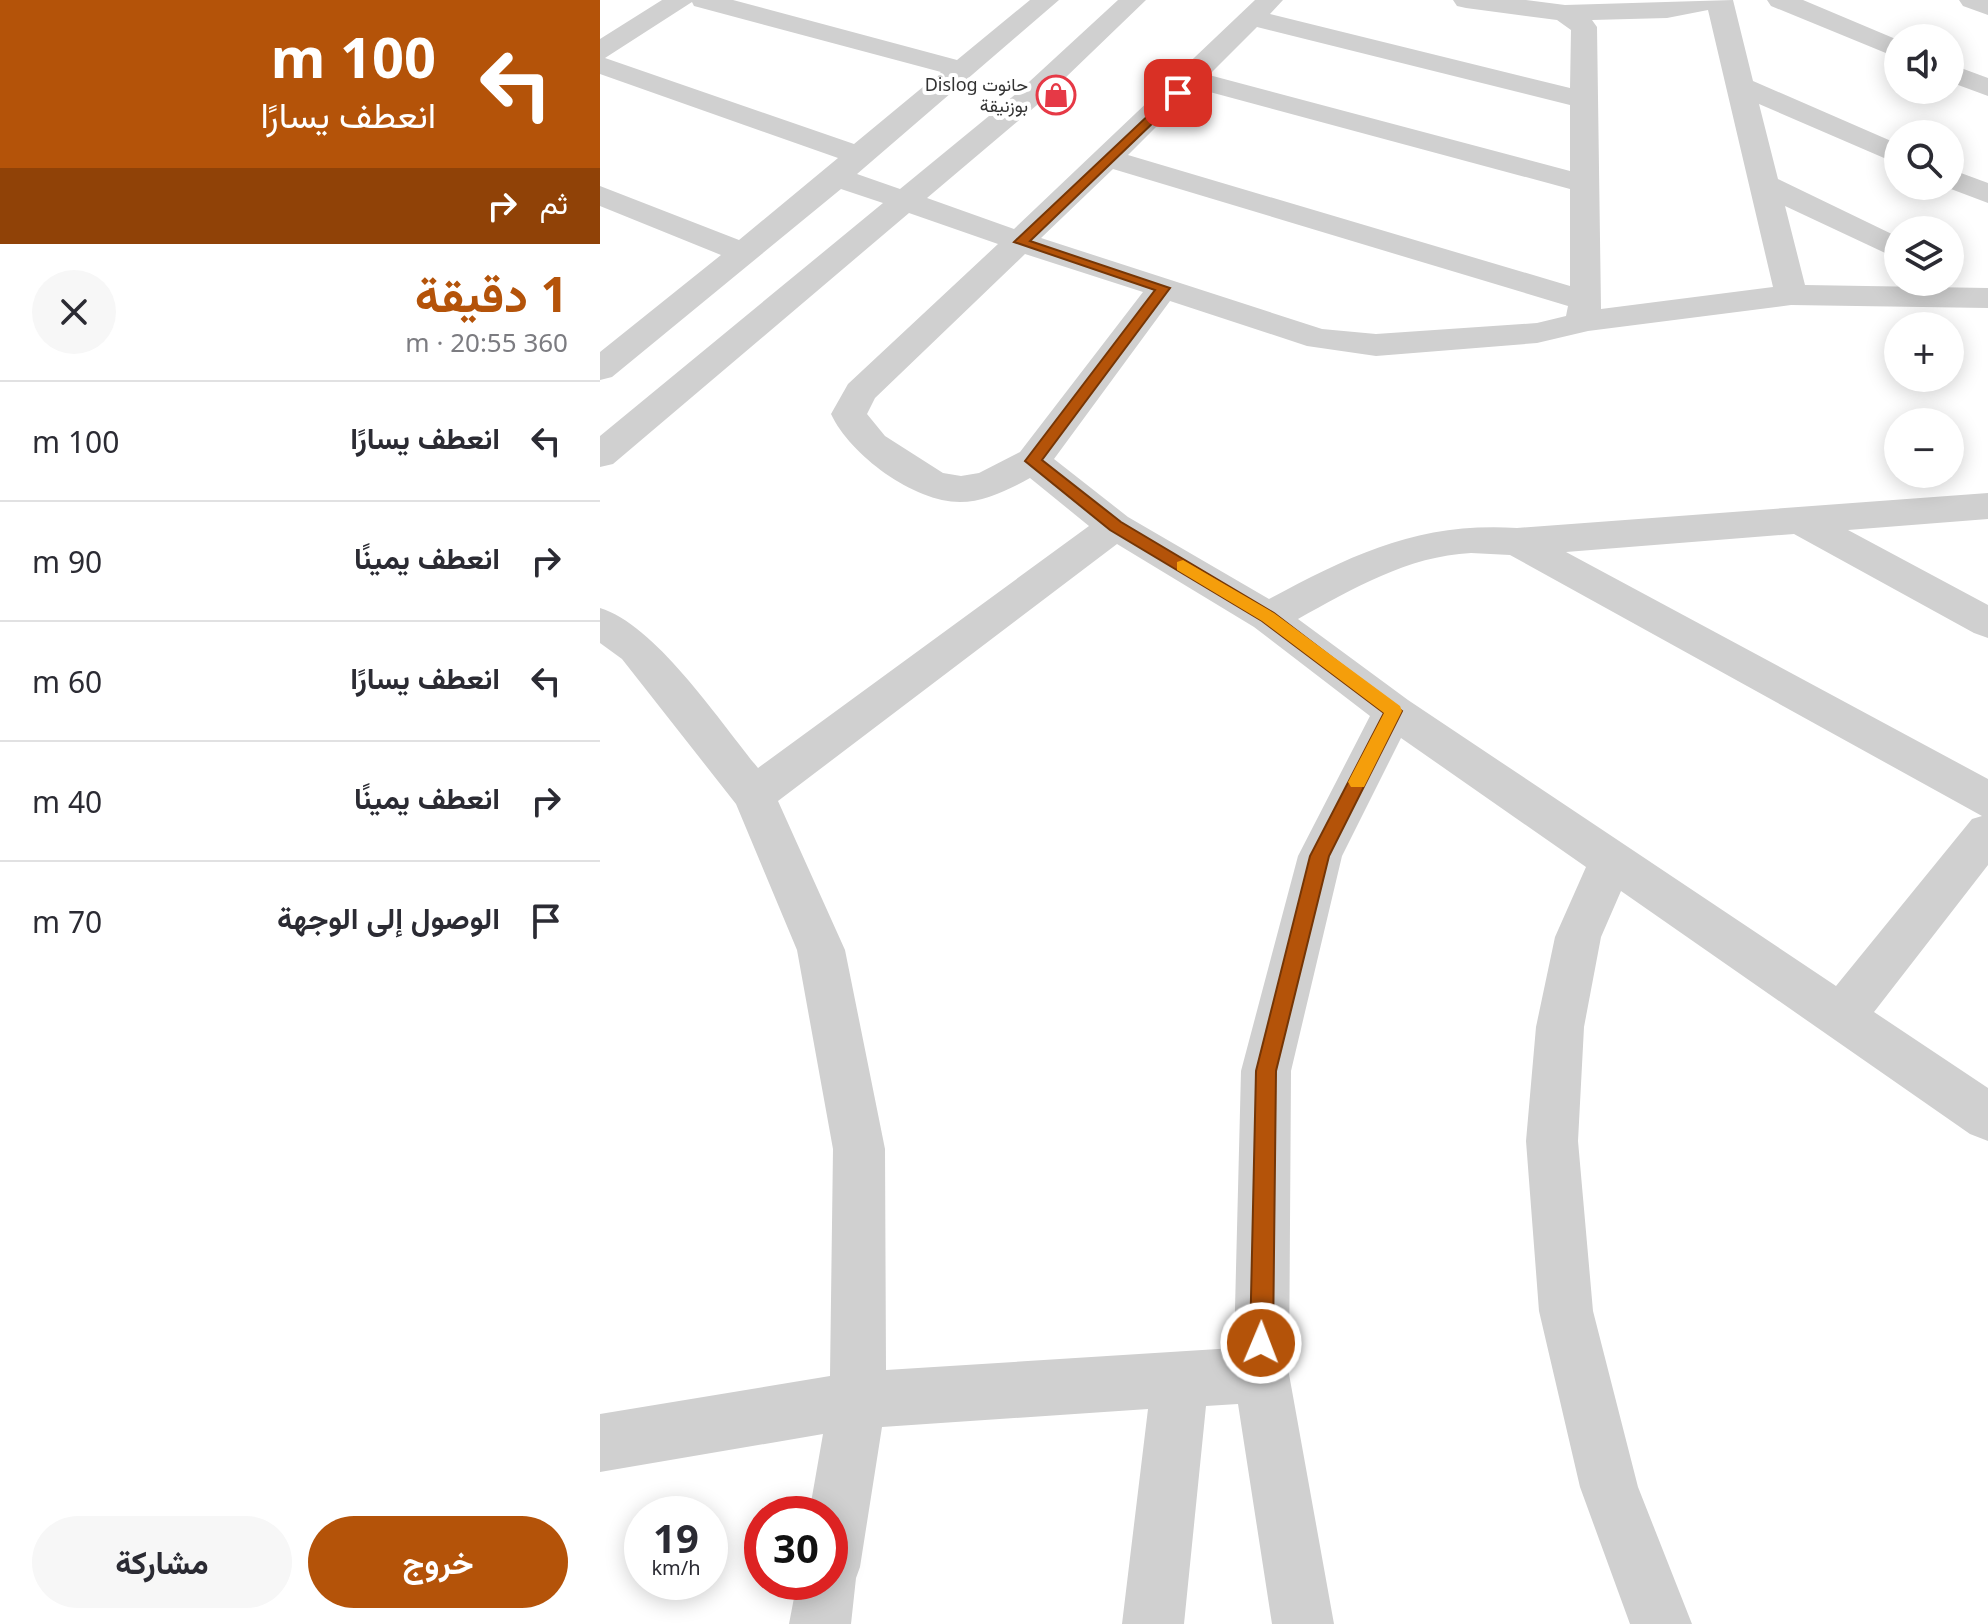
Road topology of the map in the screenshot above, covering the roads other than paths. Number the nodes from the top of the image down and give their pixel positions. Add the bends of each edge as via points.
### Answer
1 (680, 0) edge
2 (703, 0) edge
3 (1046, 0) edge
4 (1133, 0) edge
5 (1466, 0) edge
6 (1719, 0) edge
7 (1780, 0) edge
8 (1972, 0) edge
9 (1988, 7) edge
10 (1261, 9) edge
11 (1565, 13) junction
12 (1884, 44) edge
13 (600, 51) edge
14 (600, 65) edge
15 (960, 69) junction
16 (1964, 78) edge
17 (1192, 79) junction
18 (1739, 85) junction
19 (1988, 88) edge
20 (1584, 100) junction
21 (1884, 149) edge
22 (1108, 158) junction
23 (848, 166) junction
24 (1586, 184) junction
25 (1764, 184) junction
26 (1964, 184) edge
27 (1988, 194) edge
28 (600, 195) edge
29 (905, 203) junction
30 (1021, 242) junction
31 (1884, 242) edge
32 (743, 253) junction
33 (1964, 282) edge
34 (1163, 288) junction
35 (1791, 295) junction
36 (1988, 295) edge
37 (1584, 312) junction
38 (600, 369) edge
39 (600, 455) edge
40 (1033, 461) junction
41 (1988, 506) edge
42 (1797, 519) junction
43 (1115, 526) junction
44 (1517, 542) junction
45 (1268, 617) junction
46 (600, 623) edge
47 (1988, 623) edge
48 (1393, 711) junction
49 (754, 795) junction
50 (1988, 800) edge
51 (1988, 832) edge
52 (1612, 859) junction
53 (1840, 1018) junction
54 (1988, 1117) edge
55 (1261, 1374) junction
56 (1180, 1379) junction
57 (858, 1400) junction
58 (600, 1443) edge
59 (842, 1496) edge
60 (824, 1600) edge
61 (820, 1624) edge
62 (1153, 1624) edge
63 (1303, 1624) edge
64 (1661, 1624) edge

1 - 13 street
2 - 15 street
3 - 15 street
4 - 29 street
5 - 11 street
6 - 11 street via 1667,10
6 - 18 street
7 - 12 street
8 - 9 street
10 - 17 street
10 - 20 street
11 - 20 street via 1584,27
14 - 23 street
15 - 23 street
16 - 19 street
17 - 22 street
17 - 24 street
18 - 21 street
18 - 25 street
20 - 24 street
22 - 30 street
22 - 37 street
23 - 29 street
23 - 32 street
24 - 37 street
25 - 31 street
25 - 35 street
26 - 27 street
28 - 32 street
29 - 30 street
29 - 39 street
30 - 34 street
30 - 40 street via 860,392 849,414 863,439 926,483 947,489 972,489
32 - 38 street
33 - 36 street
34 - 37 street via 1281,329 1376,345 1537,333 1568,328
34 - 40 street
35 - 36 street
35 - 37 street
40 - 43 street
41 - 42 street
42 - 44 street
42 - 47 street
43 - 45 street
43 - 49 street
44 - 45 street via 1458,540 1405,552
44 - 50 street
45 - 48 street
46 - 49 street via 636,648
48 - 52 street
48 - 55 street via 1320,856 1266,1071
49 - 57 street via 821,950 859,1149
51 - 53 street
52 - 53 street
52 - 64 street via 1578,937 1560,1027 1552,1141 1566,1311 1609,1487
53 - 54 street
55 - 56 street
55 - 63 street
56 - 57 street
56 - 62 street
57 - 58 street
57 - 59 street
60 - 61 street

